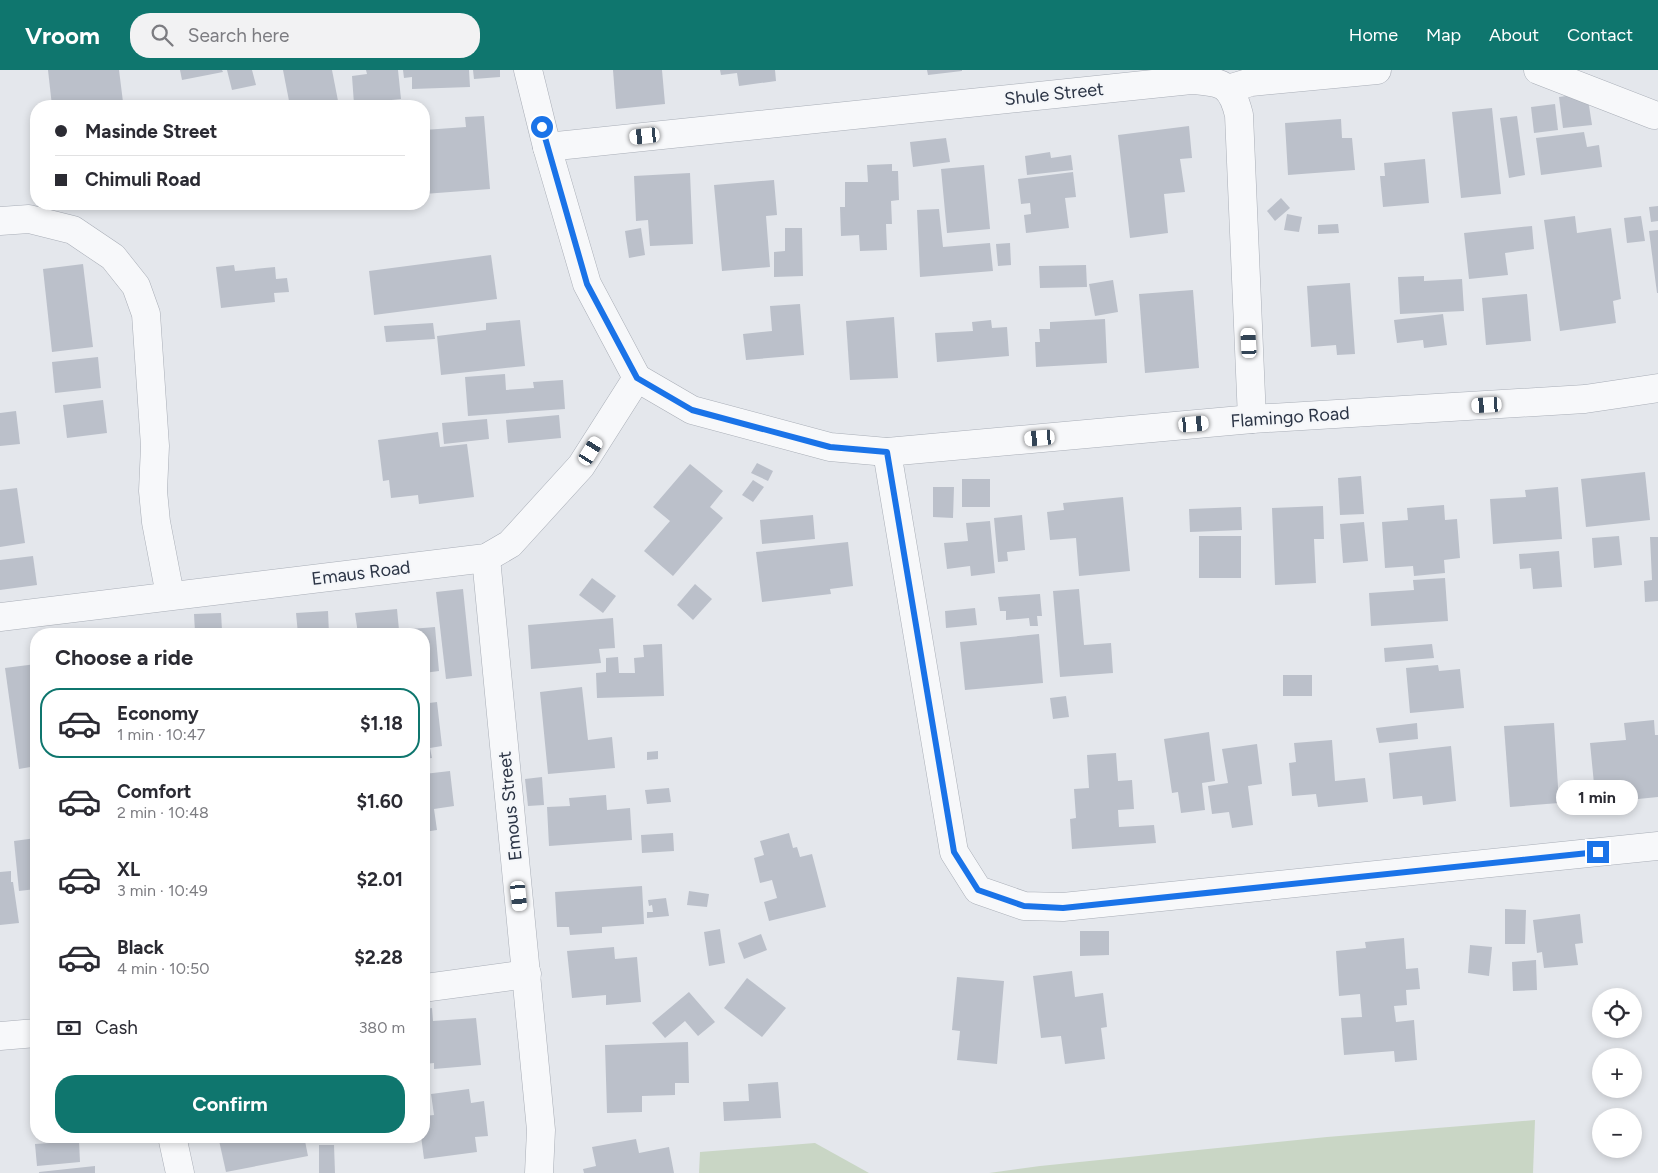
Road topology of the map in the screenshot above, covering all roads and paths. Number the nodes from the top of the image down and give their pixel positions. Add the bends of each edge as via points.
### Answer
1 (528, 70) edge
2 (1377, 70) edge
3 (1538, 70) edge
4 (1228, 89) junction
5 (1654, 115) dead end
6 (547, 146) junction
7 (0, 221) edge
8 (637, 378) junction
9 (1658, 388) edge
10 (1252, 419) junction
11 (887, 452) junction
12 (486, 558) junction
13 (170, 595) junction
14 (0, 617) edge
15 (1658, 846) edge
16 (527, 974) junction
17 (430, 987) edge
18 (30, 1034) edge
19 (0, 1036) edge
20 (174, 1143) edge
21 (180, 1173) edge
22 (539, 1173) edge

1 - 6 street
2 - 4 street via 1251,82
3 - 5 street
4 - 6 street, Shule Street via 1216,81 1191,80
4 - 10 street via 1240,115
6 - 8 street via 587,284
7 - 13 street via 28,219 73,230 113,257 136,286 146,314 155,446 153,491
8 - 11 street, Flamingo Road via 692,410 830,447
8 - 12 street, Emaus Road via 582,466 510,544
9 - 10 street, Flamingo Road via 1586,399
10 - 11 street, Flamingo Road
11 - 15 street via 954,852 978,890 1024,906 1063,908
12 - 13 street, Emaus Road
12 - 16 street, Emous Street
13 - 14 street, Emaus Road
16 - 17 street
16 - 22 street, Emous Street via 541,1130
18 - 19 street
20 - 21 street

